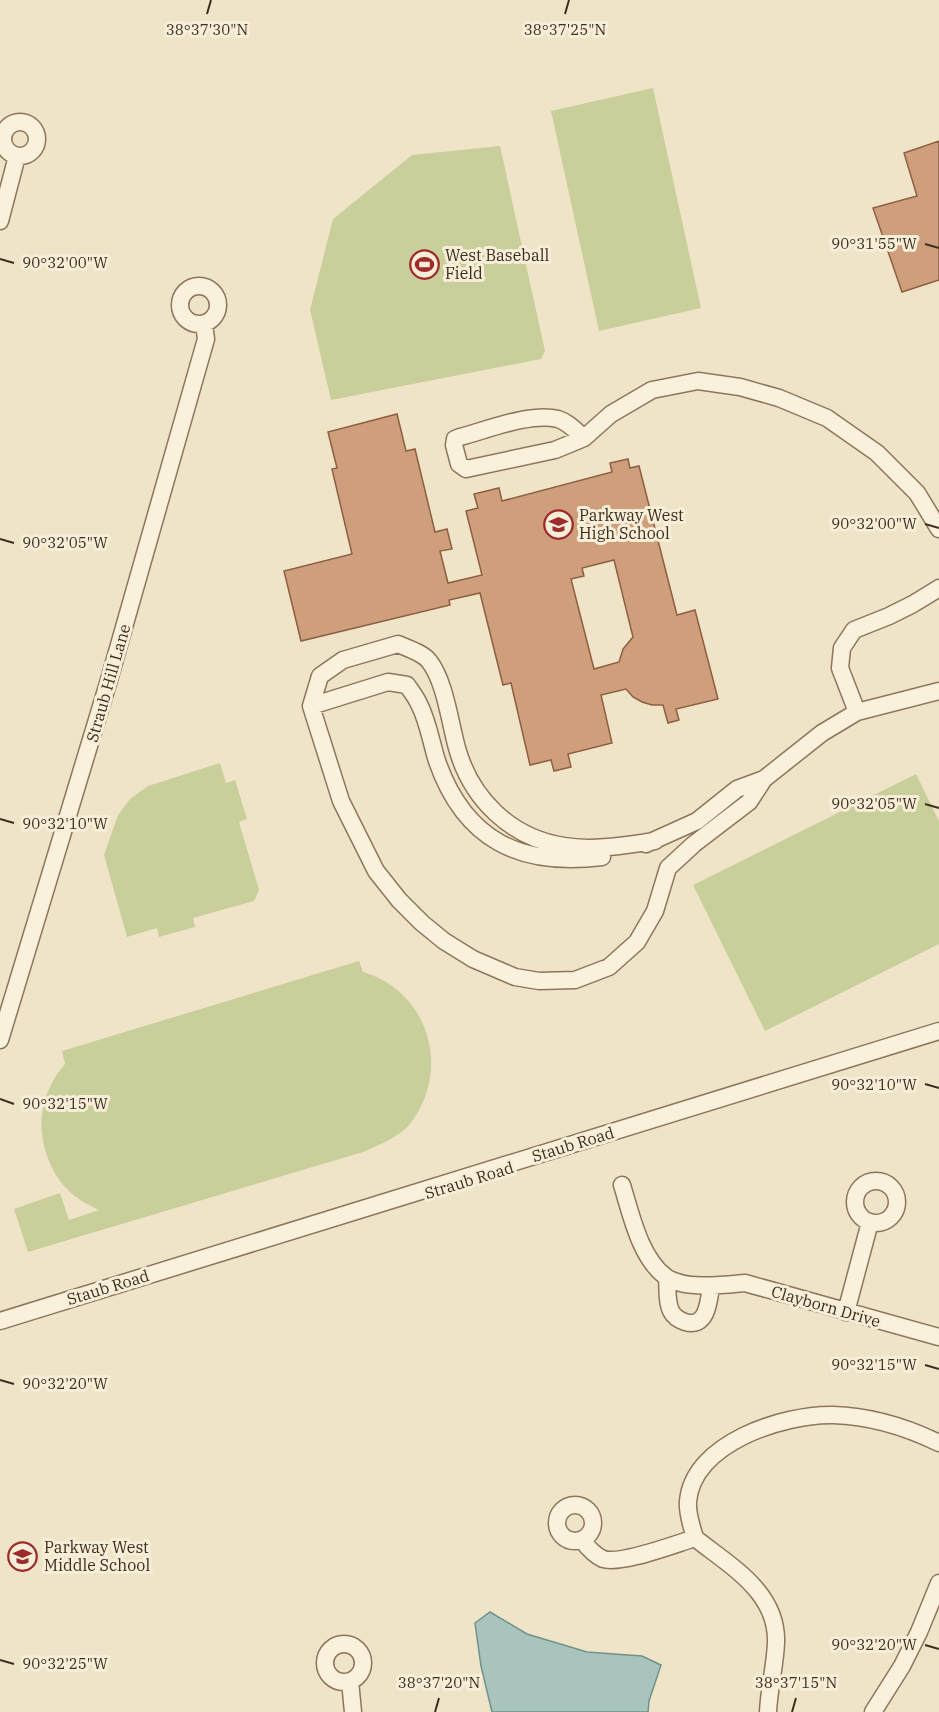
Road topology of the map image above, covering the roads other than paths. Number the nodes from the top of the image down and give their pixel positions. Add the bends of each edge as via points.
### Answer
1 (17, 156) dead end
2 (0, 221) edge
3 (204, 324) dead end
4 (584, 438) junction
5 (939, 529) edge
6 (939, 588) edge
7 (939, 684) edge
8 (939, 691) edge
9 (918, 695) junction
10 (311, 706) junction
11 (857, 712) junction
12 (764, 779) junction
13 (655, 841) junction
14 (939, 1031) edge
15 (0, 1040) edge
16 (939, 1042) edge
17 (622, 1185) dead end
18 (870, 1222) dead end
19 (667, 1278) junction
20 (711, 1286) junction
21 (846, 1312) junction
22 (0, 1321) edge
23 (939, 1337) edge
24 (939, 1443) edge
25 (695, 1538) junction
26 (582, 1540) dead end
27 (939, 1582) edge
28 (350, 1681) dead end
29 (352, 1712) edge
30 (768, 1712) edge
31 (873, 1712) edge

1 - 2 street
3 - 15 street, Straub Hill Lane via 206,339 109,680
4 - 4 street via 555,450 466,469 459,464 454,445 460,437 541,417 558,419
4 - 5 street via 611,414 652,390 698,381 740,387 827,418 877,453 917,494
6 - 11 street via 854,630 842,648 840,668
7 - 9 street
8 - 9 street
9 - 11 street
10 - 12 street via 341,801 376,871 399,900 444,941 473,959 515,977 539,981 574,980 609,967 637,942 655,911 668,868 749,802
10 - 13 street via 388,682 407,685 420,705 451,795 475,825 521,852 545,859 600,858
10 - 13 street via 320,676 343,660 398,644 429,660 440,682 466,774 497,816 542,841 564,846 600,848
11 - 12 street via 822,733
12 - 13 street via 737,789 697,821
14 - 22 street, Staub Road
16 - 22 street, Straub Road
17 - 19 street via 640,1240
18 - 21 street
19 - 20 street, Clayborn Drive
19 - 20 street via 670,1310 689,1324 703,1317
20 - 21 street, Clayborn Drive via 745,1283
21 - 23 street, Clayborn Drive
24 - 25 street via 894,1425 832,1415 766,1427 739,1437 712,1456 692,1488 688,1503
25 - 26 street via 619,1560 604,1559 591,1552
25 - 30 street via 757,1589 776,1622
27 - 31 street via 902,1666
28 - 29 street

